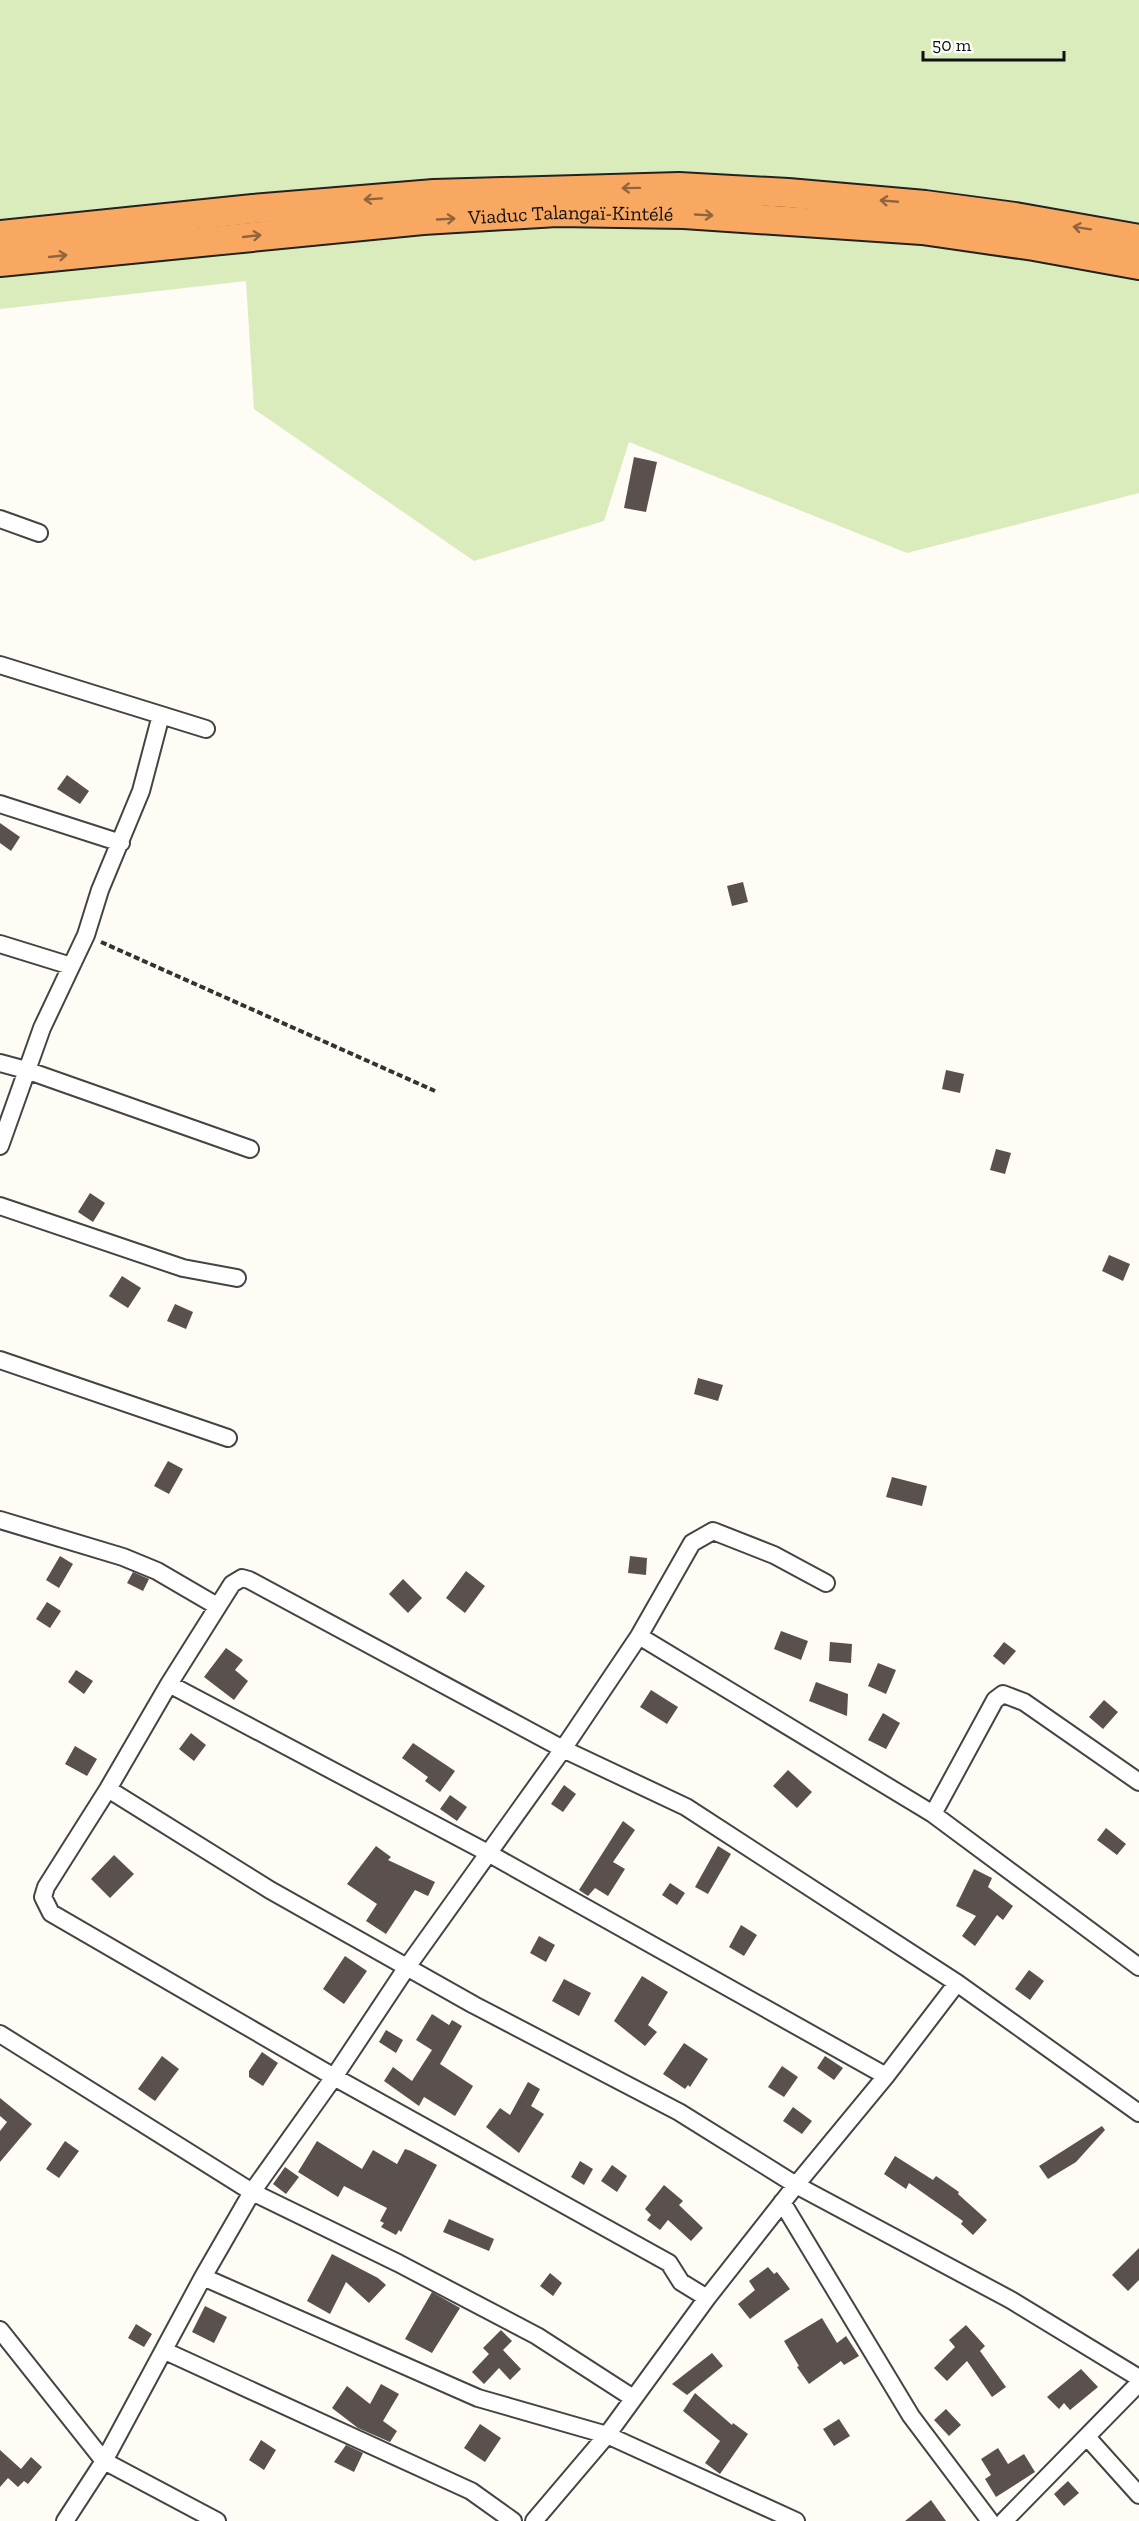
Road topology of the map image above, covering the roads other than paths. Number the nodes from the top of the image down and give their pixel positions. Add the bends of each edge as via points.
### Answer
1 (0, 235) edge
2 (1139, 239) edge
3 (0, 262) edge
4 (1139, 265) edge
5 (0, 519) edge
6 (39, 533) dead end
7 (0, 665) edge
8 (161, 715) junction
9 (206, 729) dead end
10 (0, 804) edge
11 (121, 843) junction
12 (0, 944) edge
13 (71, 966) junction
14 (0, 1063) edge
15 (26, 1070) junction
16 (0, 1146) edge
17 (250, 1149) dead end
18 (0, 1206) edge
19 (237, 1278) dead end
20 (0, 1360) edge
21 (228, 1438) dead end
22 (0, 1520) edge
23 (826, 1583) dead end
24 (217, 1605) junction
25 (639, 1636) junction
26 (169, 1684) junction
27 (563, 1749) junction
28 (1139, 1782) edge
29 (108, 1789) junction
30 (933, 1814) junction
31 (488, 1853) junction
32 (407, 1967) junction
33 (1139, 1967) edge
34 (957, 1983) junction
35 (0, 2034) edge
36 (886, 2076) junction
37 (334, 2077) junction
38 (1139, 2113) edge
39 (796, 2185) junction
40 (252, 2192) junction
41 (782, 2202) junction
42 (203, 2277) junction
43 (707, 2298) junction
44 (0, 2330) edge
45 (165, 2351) junction
46 (1139, 2378) edge
47 (1139, 2383) edge
48 (633, 2398) junction
49 (607, 2435) junction
50 (1087, 2437) junction
51 (104, 2461) junction
52 (1139, 2495) edge
53 (65, 2521) edge
54 (217, 2521) edge
55 (513, 2521) edge
56 (534, 2521) edge
57 (796, 2521) edge
58 (990, 2521) edge
59 (1004, 2521) edge

2 -> 1 highway, Viaduc Talangaï-Kintélé via 925,204 679,187 434,194
3 -> 4 highway, Viaduc Talangaï-Kintélé via 423,220 557,212 684,214 922,230
5 - 6 street
7 - 8 street
8 - 9 street
8 - 11 street via 141,791
10 - 11 street
11 - 13 street
12 - 13 street
13 - 15 street
14 - 15 street
15 - 16 street
15 - 17 street
18 - 19 street via 183,1268
20 - 21 street
22 - 24 street via 123,1557
23 - 25 street via 774,1555 712,1531 692,1543
24 - 26 street
24 - 27 street via 236,1580 249,1580
25 - 27 street
25 - 30 street
26 - 29 street
26 - 31 street
27 - 31 street
27 - 34 street via 686,1807
28 - 30 street via 1024,1702 1003,1694 995,1700
29 - 32 street via 270,1890
29 - 37 street via 46,1887 43,1897 51,1913
30 - 33 street
31 - 32 street
31 - 36 street
32 - 37 street
32 - 39 street via 679,2112
34 - 36 street
34 - 38 street
35 - 40 street
36 - 39 street
37 - 40 street
37 - 43 street via 669,2263 681,2282
39 - 41 street
39 - 46 street via 1011,2301
40 - 42 street
40 - 48 street via 537,2336
41 - 43 street
41 - 58 street via 911,2416
42 - 45 street
42 - 49 street via 478,2398
43 - 48 street
44 - 51 street
45 - 51 street
45 - 55 street via 471,2491
47 - 50 street
48 - 49 street
49 - 56 street
49 - 57 street
50 - 52 street
50 - 59 street
51 - 53 street
51 - 54 street

